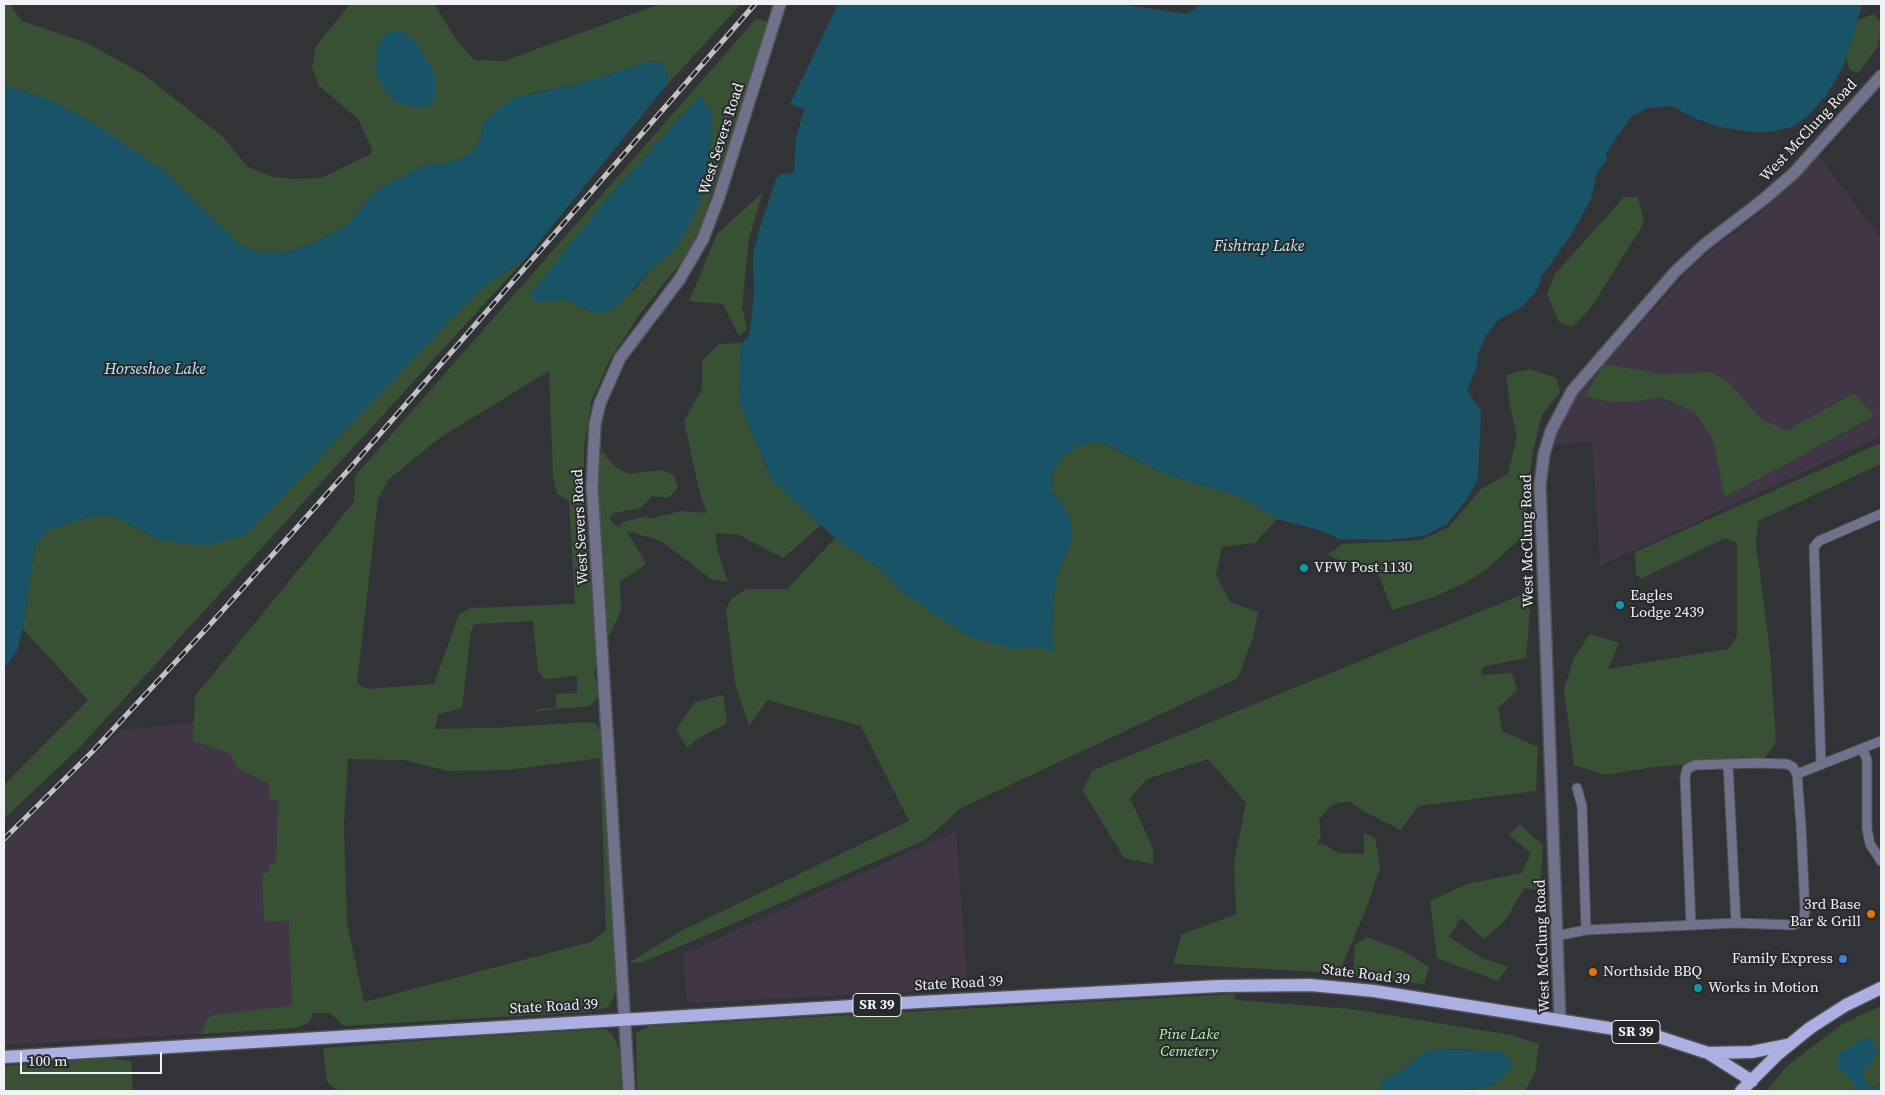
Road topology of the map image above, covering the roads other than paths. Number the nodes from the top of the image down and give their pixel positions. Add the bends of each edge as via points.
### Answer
1 (780, 4) edge
2 (1881, 76) edge
3 (1881, 514) edge
4 (1881, 741) edge
5 (1863, 750) junction
6 (1728, 764) junction
7 (1821, 765) junction
8 (1797, 774) junction
9 (1577, 788) dead end
10 (1881, 861) edge
11 (1736, 923) junction
12 (1691, 925) junction
13 (1586, 930) junction
14 (1556, 936) junction
15 (1881, 988) edge
16 (624, 1019) junction
17 (1560, 1020) junction
18 (1790, 1044) junction
19 (1708, 1053) junction
20 (4, 1057) edge
21 (1749, 1086) edge
22 (629, 1091) edge
23 (1741, 1091) edge

1 - 16 street, West Severs Road via 703,239 679,280 620,358 600,403 595,424 592,487
2 - 14 street, West McClung Road via 1794,173 1675,272 1572,391 1551,431 1540,485
3 - 7 street via 1819,541 1814,547
4 - 5 street
5 - 7 street
5 - 10 street via 1867,760 1867,830 1870,844
6 - 8 street via 1787,764
6 - 11 street
6 - 12 street via 1695,765 1687,769 1685,777
7 - 8 street
8 - 11 street via 1804,921 1793,925
9 - 13 street via 1582,806
11 - 12 street
12 - 13 street
13 - 14 street
14 - 17 street, West McClung Road
15 - 18 main road via 1846,1005
16 - 17 main road, State Road 39 / SR 39 via 1310,985 1374,991
16 - 20 main road, State Road 39 / SR 39
16 - 22 street, West Severs Road
17 - 19 main road, State Road 39 / SR 39 via 1653,1035
18 - 19 main road via 1752,1052
18 - 21 main road
19 - 21 main road, State Road 39 / SR 39
21 - 23 main road

